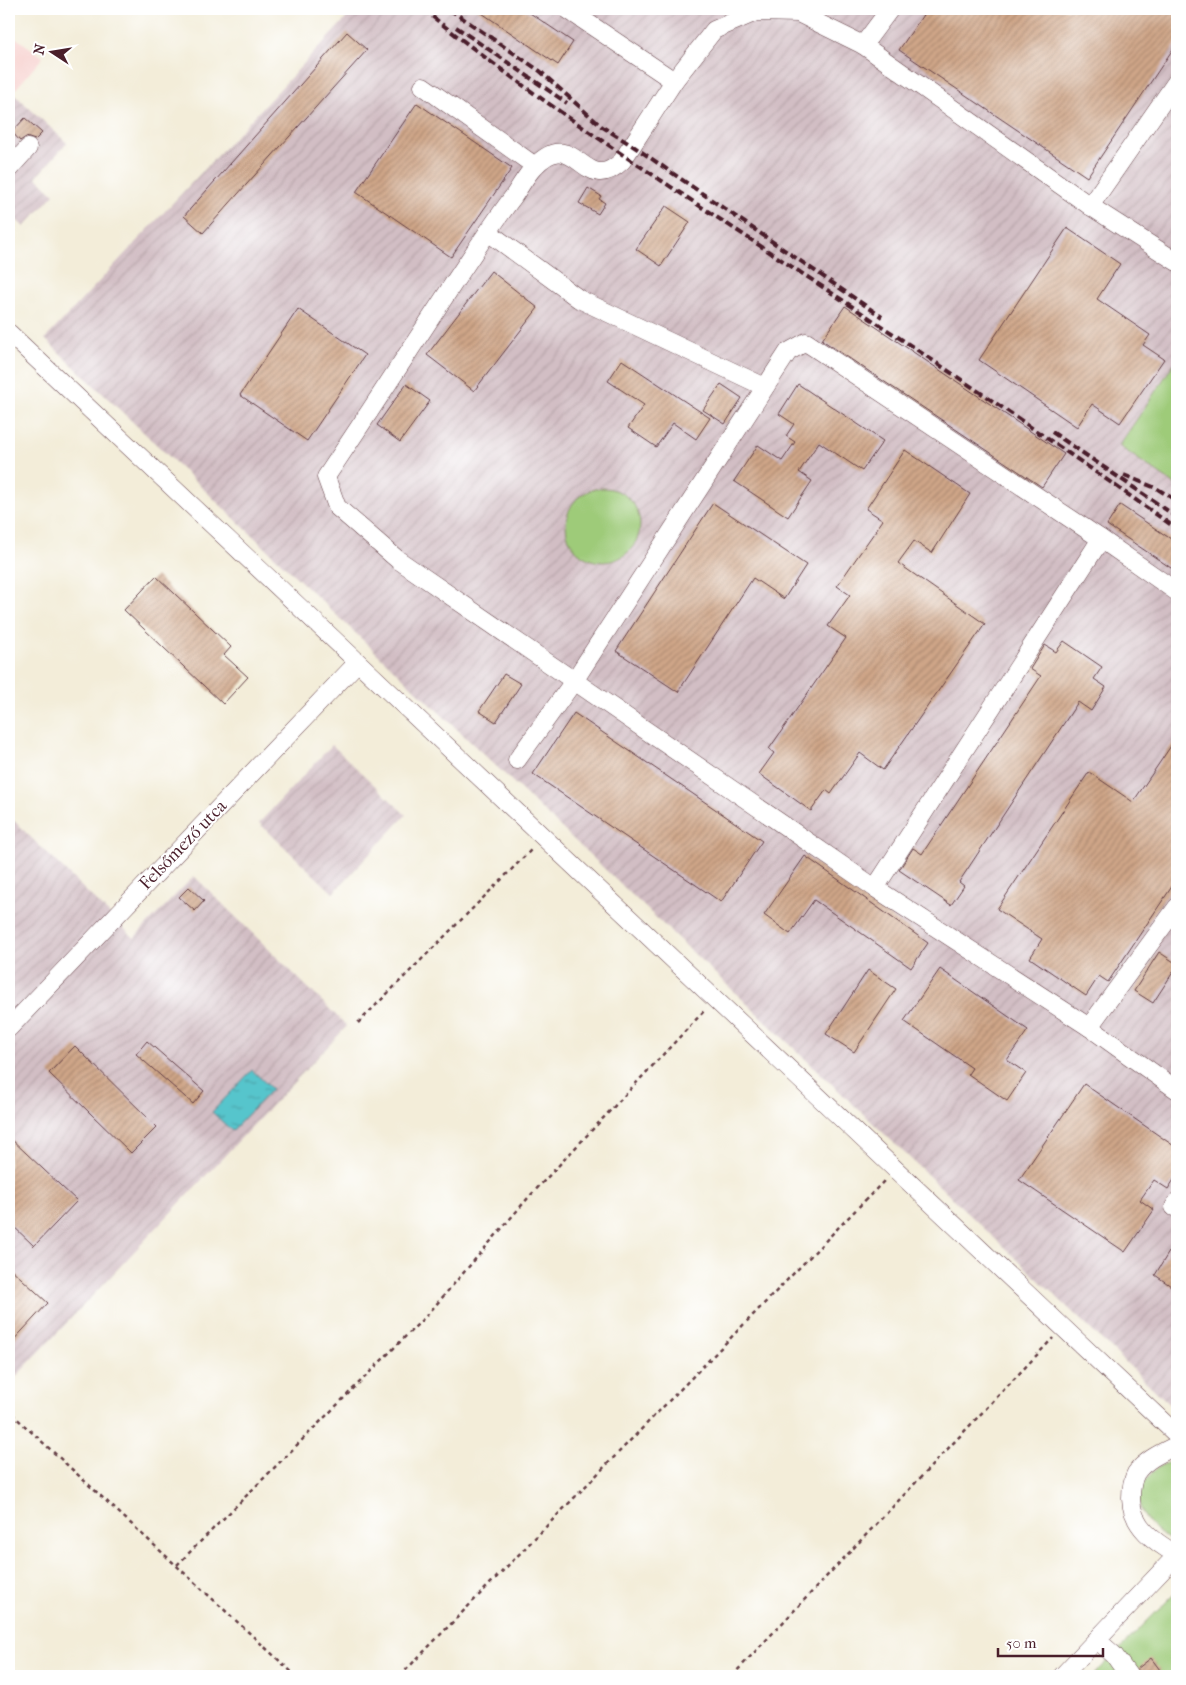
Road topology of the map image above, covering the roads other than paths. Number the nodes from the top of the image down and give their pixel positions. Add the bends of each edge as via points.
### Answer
1 (567, 9) edge
2 (890, 9) edge
3 (863, 45) junction
4 (1177, 80) edge
5 (674, 82) junction
6 (423, 86) dead end
7 (535, 166) junction
8 (1090, 206) junction
9 (488, 232) junction
10 (1177, 262) edge
11 (9, 334) edge
12 (765, 387) junction
13 (1101, 539) junction
14 (1177, 592) edge
15 (357, 662) junction
16 (574, 681) junction
17 (517, 760) dead end
18 (875, 888) junction
19 (1177, 907) edge
20 (1089, 1027) junction
21 (9, 1028) edge
22 (1177, 1090) edge
23 (1177, 1435) edge
24 (1177, 1445) edge
25 (1177, 1555) edge
26 (1097, 1640) junction
27 (1062, 1676) edge
28 (1129, 1676) edge

1 - 5 street
2 - 3 street
3 - 5 street via 798,13 756,12 714,30
3 - 8 street
4 - 8 street
5 - 7 street via 615,169 606,174 594,172 569,154 558,152
6 - 7 street
7 - 9 street
8 - 10 street
9 - 12 street via 578,299
9 - 16 street via 326,477 337,508 397,559
11 - 15 street
12 - 13 street via 788,352 806,342
12 - 16 street
13 - 14 street
13 - 18 street
15 - 21 street, Felsőmező utca
15 - 23 street
16 - 17 street
16 - 18 street
18 - 20 street
19 - 20 street
20 - 22 street
24 - 25 street via 1152,1457 1136,1473 1131,1491 1131,1512 1142,1528 1156,1543
25 - 26 street
26 - 27 street
26 - 28 street via 1114,1655

